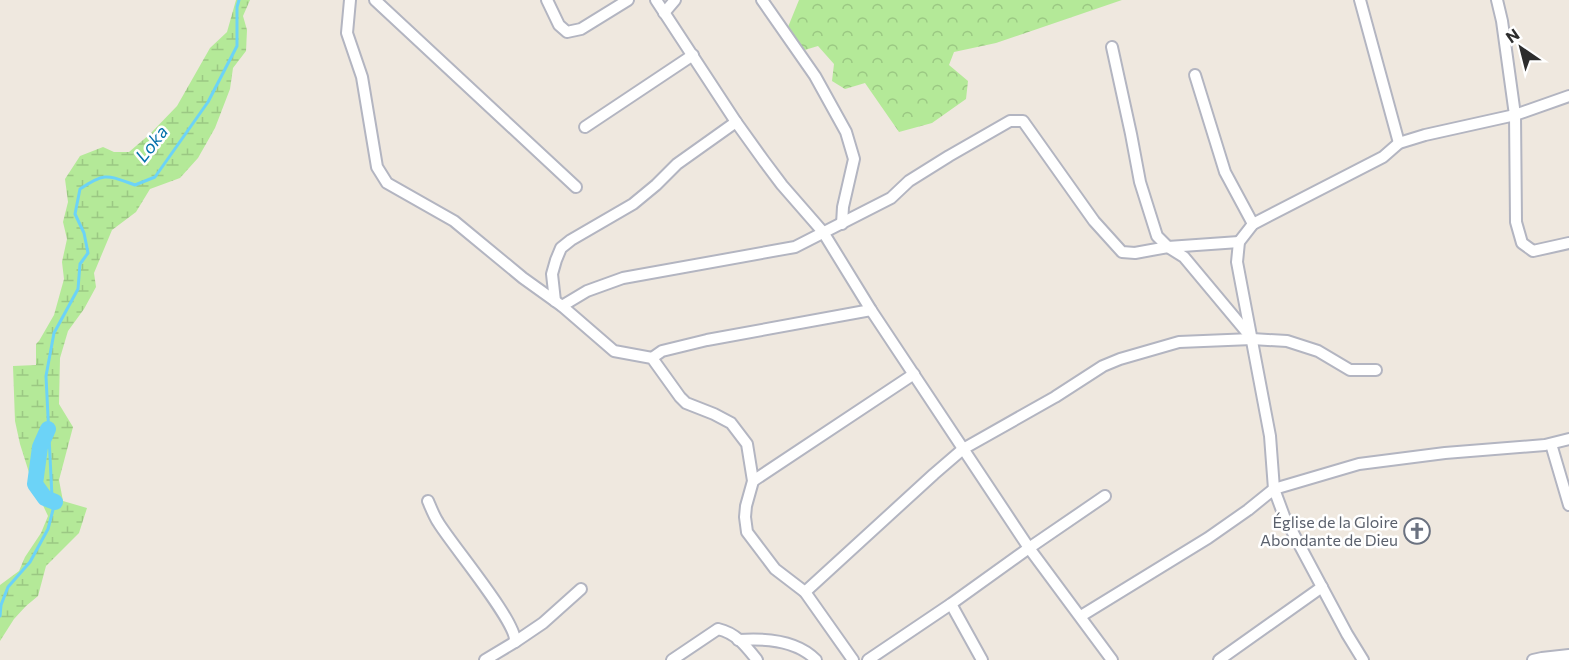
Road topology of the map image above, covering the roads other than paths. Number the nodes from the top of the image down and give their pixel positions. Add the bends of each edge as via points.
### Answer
1 (350, 0) edge
2 (375, 0) edge
3 (547, 0) edge
4 (628, 0) edge
5 (656, 0) edge
6 (675, 0) edge
7 (762, 0) edge
8 (1360, 0) edge
9 (1497, 0) edge
10 (664, 13) junction
11 (1112, 47) dead end
12 (693, 55) junction
13 (1196, 75) dead end
14 (1569, 96) edge
15 (1515, 115) junction
16 (736, 122) junction
17 (585, 127) dead end
18 (1399, 143) junction
19 (576, 187) dead end
20 (842, 224) junction
21 (1253, 224) junction
22 (823, 232) junction
23 (1239, 242) junction
24 (1569, 243) edge
25 (1168, 247) junction
26 (559, 304) junction
27 (871, 310) junction
28 (1252, 339) junction
29 (652, 358) junction
30 (1376, 370) dead end
31 (914, 374) junction
32 (1569, 439) edge
33 (1551, 444) junction
34 (963, 449) junction
35 (753, 481) junction
36 (1274, 489) junction
37 (1105, 496) dead end
38 (428, 501) dead end
39 (1569, 505) edge
40 (1029, 548) junction
41 (1322, 587) junction
42 (581, 589) dead end
43 (805, 592) junction
44 (951, 604) junction
45 (1081, 616) junction
46 (738, 639) junction
47 (515, 642) junction
48 (1569, 655) edge
49 (485, 660) edge
50 (672, 660) edge
51 (757, 660) edge
52 (816, 660) edge
53 (853, 660) edge
54 (868, 660) edge
55 (982, 660) edge
56 (1112, 660) edge
57 (1219, 660) edge
58 (1363, 660) edge
59 (1533, 660) edge

1 - 26 street via 347,33 362,77 378,167 387,183 454,221
2 - 19 street
3 - 4 street via 559,25 567,32 581,29
5 - 10 street
6 - 10 street
7 - 20 street via 814,76 846,132 854,159
8 - 18 street
9 - 15 street
10 - 12 street
11 - 25 street via 1140,182 1157,237
12 - 16 street
12 - 17 street
13 - 21 street via 1225,172
14 - 15 street
15 - 18 street
15 - 24 street via 1516,222 1522,243 1533,251
16 - 22 street via 782,185
16 - 26 street via 677,164 633,204 561,248 552,274
18 - 21 street via 1383,157
20 - 22 street
20 - 25 street via 891,198 909,181 1010,121 1023,121 1094,221 1122,252
21 - 23 street
22 - 26 street via 795,247 623,279
22 - 27 street
23 - 25 street
23 - 28 street via 1237,262
25 - 28 street via 1199,272
26 - 29 street via 614,351
27 - 29 street via 707,340 662,351
27 - 31 street
28 - 30 street via 1287,341 1318,351 1350,370
28 - 34 street via 1179,342 1120,359
28 - 36 street via 1270,436
29 - 35 street via 686,403 731,423 747,444
31 - 34 street
31 - 35 street
32 - 33 street
33 - 36 street via 1359,464
33 - 39 street
34 - 40 street
34 - 43 street
35 - 43 street via 746,506 747,532 775,569
36 - 41 street
36 - 45 street via 1208,538
37 - 40 street
38 - 47 street via 438,522 513,628
40 - 44 street
40 - 45 street
41 - 57 street
41 - 58 street
42 - 47 street
43 - 53 street
44 - 54 street
44 - 55 street
45 - 56 street
46 - 50 street via 718,629
46 - 51 street
46 - 52 street via 784,642 808,651
47 - 49 street
48 - 59 street

